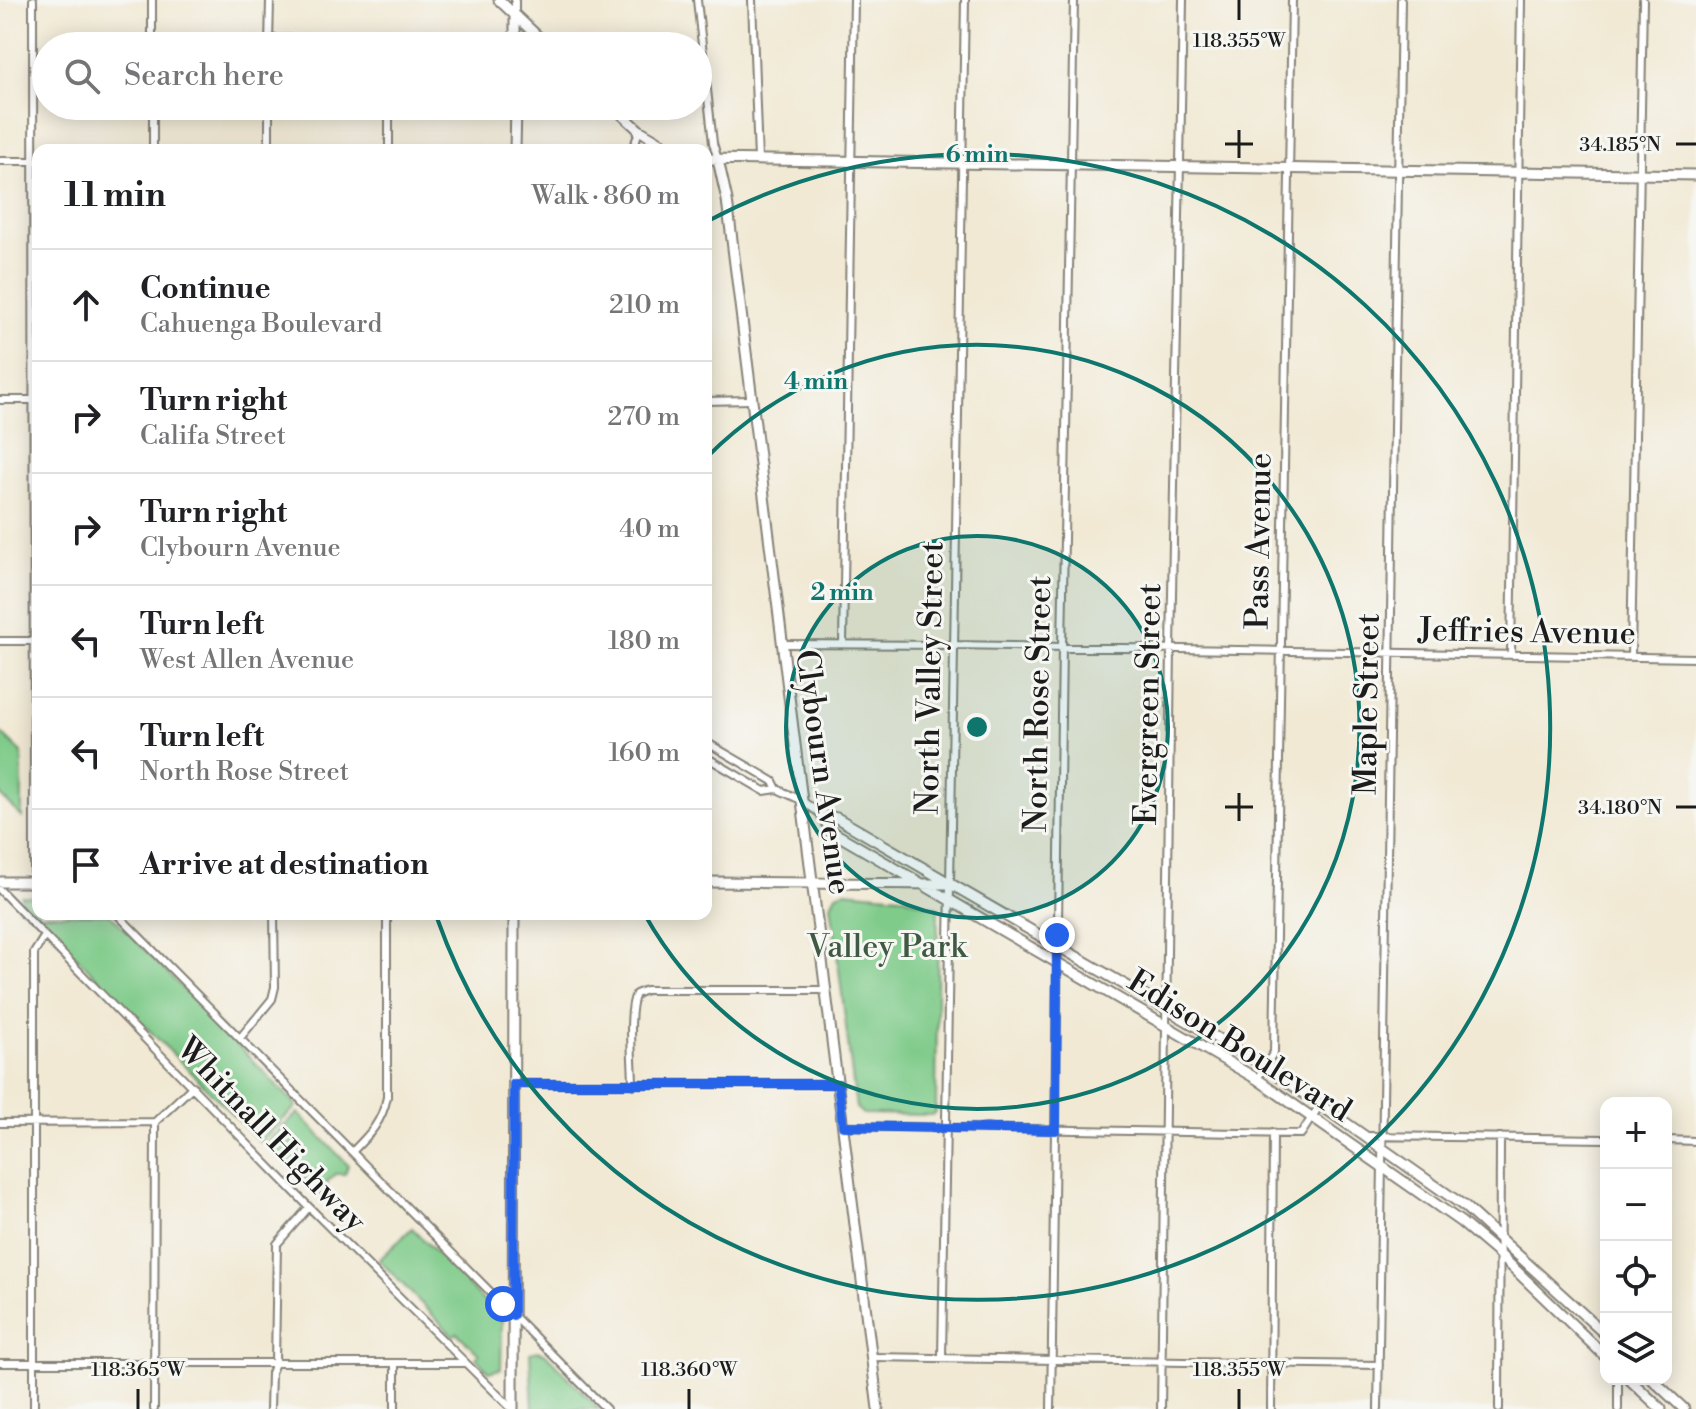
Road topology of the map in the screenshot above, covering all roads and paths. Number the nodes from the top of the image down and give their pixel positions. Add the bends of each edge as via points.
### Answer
1 (33, 0) edge
2 (152, 0) edge
3 (270, 0) edge
4 (499, 0) edge
5 (515, 0) edge
6 (697, 0) edge
7 (752, 0) edge
8 (854, 0) edge
9 (965, 0) edge
10 (1074, 0) edge
11 (1183, 0) edge
12 (1292, 0) edge
13 (1401, 0) edge
14 (1521, 0) edge
15 (1643, 0) edge
16 (515, 15) junction
17 (33, 32) edge
18 (152, 32) edge
19 (269, 32) edge
20 (515, 32) edge
21 (531, 32) edge
22 (701, 32) edge
23 (34, 120) edge
24 (153, 120) edge
25 (269, 120) edge
26 (389, 120) edge
27 (516, 120) edge
28 (628, 120) edge
29 (710, 120) edge
30 (639, 130) junction
31 (35, 144) edge
32 (153, 144) edge
33 (269, 144) edge
34 (389, 144) edge
35 (515, 144) edge
36 (635, 144) edge
37 (663, 144) edge
38 (712, 160) edge
39 (718, 160) junction
40 (758, 160) junction
41 (0, 161) edge
42 (32, 161) edge
43 (851, 161) junction
44 (962, 163) junction
45 (1071, 165) junction
46 (1180, 167) junction
47 (1289, 168) junction
48 (1399, 170) junction
49 (1519, 172) junction
50 (1639, 174) junction
51 (1696, 175) edge
52 (0, 400) edge
53 (32, 400) edge
54 (750, 400) junction
55 (712, 401) edge
56 (0, 641) edge
57 (32, 641) edge
58 (781, 644) junction
59 (843, 644) junction
60 (953, 645) junction
61 (1062, 647) junction
62 (1171, 649) junction
63 (1280, 650) junction
64 (1390, 653) junction
65 (1511, 655) junction
66 (1631, 657) junction
67 (1696, 658) edge
68 (712, 745) edge
69 (712, 761) edge
70 (777, 789) junction
71 (801, 800) junction
72 (822, 815) junction
73 (0, 882) edge
74 (32, 882) edge
75 (712, 882) edge
76 (813, 883) junction
77 (920, 883) junction
78 (949, 884) junction
79 (0, 890) edge
80 (950, 900) junction
81 (123, 920) edge
82 (274, 920) edge
83 (387, 920) edge
84 (514, 920) edge
85 (44, 937) junction
86 (1057, 947) junction
87 (1057, 963) junction
88 (827, 990) junction
89 (1168, 1009) junction
90 (1167, 1027) junction
91 (240, 1038) junction
92 (1265, 1066) junction
93 (1257, 1079) junction
94 (514, 1084) junction
95 (838, 1084) junction
96 (633, 1085) junction
97 (193, 1086) junction
98 (1320, 1105) junction
99 (1312, 1118) junction
100 (155, 1122) junction
101 (0, 1123) edge
102 (35, 1123) junction
103 (843, 1126) junction
104 (946, 1127) junction
105 (1056, 1130) junction
106 (1166, 1131) junction
107 (1273, 1133) junction
108 (1382, 1135) junction
109 (1366, 1136) junction
110 (1500, 1137) junction
111 (1600, 1139) edge
112 (1672, 1140) edge
113 (1696, 1141) edge
114 (1382, 1148) junction
115 (352, 1152) junction
116 (1382, 1166) junction
117 (309, 1207) junction
118 (1500, 1237) junction
119 (1500, 1255) junction
120 (513, 1315) junction
121 (1600, 1329) edge
122 (1600, 1351) edge
123 (872, 1357) junction
124 (942, 1357) junction
125 (1052, 1360) junction
126 (1163, 1362) junction
127 (0, 1363) edge
128 (34, 1363) junction
129 (154, 1363) junction
130 (275, 1363) junction
131 (395, 1363) junction
132 (464, 1363) junction
133 (1272, 1363) junction
134 (1379, 1365) junction
135 (1618, 1385) edge
136 (1635, 1385) edge
137 (1658, 1385) edge
138 (34, 1409) edge
139 (154, 1409) edge
140 (270, 1409) edge
141 (395, 1409) edge
142 (513, 1409) edge
143 (606, 1409) edge
144 (878, 1409) edge
145 (1051, 1409) edge
146 (1161, 1409) edge
147 (1271, 1409) edge
148 (1378, 1409) edge
149 (1499, 1409) edge
150 (1618, 1409) edge
151 (1661, 1409) edge
152 (1684, 1409) edge

1 - 17 street
2 - 18 street
3 - 19 street
4 - 16 main road
5 - 16 street
6 - 22 street, Clybourn Avenue
7 - 40 street
8 - 43 street
9 - 44 street, North Valley Street
10 - 45 street, North Rose Street
11 - 46 street, Evergreen Street
12 - 47 street, Pass Avenue
13 - 48 street, Maple Street
14 - 49 street
15 - 50 street
16 - 20 main road
16 - 21 main road
23 - 31 street
24 - 32 street
25 - 33 street
26 - 34 street
27 - 35 main road
28 - 30 main road
29 - 39 street, Clybourn Avenue
30 - 36 street
30 - 37 main road
38 - 39 main road
39 - 40 main road
39 - 54 main road, Clybourn Avenue
40 - 43 main road
41 - 42 street
43 - 44 main road
43 - 59 street
44 - 45 main road
44 - 60 street, North Valley Street
45 - 46 main road
45 - 61 street, North Rose Street
46 - 47 main road
46 - 62 street, Evergreen Street
47 - 48 main road
47 - 63 street, Pass Avenue
48 - 49 main road
48 - 64 street, Maple Street
49 - 50 main road
49 - 65 street
50 - 51 main road
50 - 66 street
52 - 53 street
54 - 55 street
54 - 58 main road, Clybourn Avenue
56 - 57 street
58 - 59 street, Jeffries Avenue
58 - 71 main road, Clybourn Avenue
59 - 60 street, Jeffries Avenue
60 - 61 street, Jeffries Avenue
60 - 78 street, North Valley Street
61 - 62 street, Jeffries Avenue
61 - 86 street, North Rose Street
62 - 63 street, Jeffries Avenue
62 - 89 street, Evergreen Street
63 - 64 street, Jeffries Avenue
63 - 92 street, Pass Avenue via 1274,1052
64 - 65 street, Jeffries Avenue
64 - 108 street, Maple Street
65 - 66 street, Jeffries Avenue
66 - 67 street, Jeffries Avenue
68 - 70 street, Edison Boulevard via 773,781
69 - 70 street, Edison Boulevard via 764,791
70 - 71 street, Edison Boulevard
71 - 72 street, Edison Boulevard
71 - 76 main road, Clybourn Avenue
72 - 77 main road, Edison Boulevard via 831,831
72 - 78 main road, Edison Boulevard via 837,818
73 - 74 main road
75 - 76 main road
76 - 77 main road
76 - 88 main road, Clybourn Avenue
77 - 78 main road
77 - 80 main road, Edison Boulevard
78 - 80 street, North Valley Street
78 - 86 main road, Edison Boulevard
79 - 85 street, Whitnall Highway
80 - 87 main road, Edison Boulevard
80 - 104 street, North Valley Street
81 - 91 street, Whitnall Highway
82 - 91 street via 272,999
83 - 115 street via 387,1097 376,1128
84 - 94 main road
85 - 97 street, Whitnall Highway
85 - 102 street via 34,953
86 - 87 street, North Rose Street
86 - 89 main road, Edison Boulevard
87 - 90 main road, Edison Boulevard
87 - 105 street, North Rose Street
88 - 95 main road, Clybourn Avenue
88 - 96 street via 636,994 629,1015
89 - 90 street, Evergreen Street
89 - 92 main road, Edison Boulevard
90 - 93 main road, Edison Boulevard
90 - 106 street, Evergreen Street
91 - 115 street, Whitnall Highway
92 - 93 street, Pass Avenue
92 - 98 main road, Edison Boulevard
93 - 99 main road, Edison Boulevard
94 - 96 street
94 - 120 main road
95 - 96 street
95 - 103 main road, Clybourn Avenue
97 - 100 street
97 - 117 street, Whitnall Highway
98 - 99 street
98 - 109 main road, Edison Boulevard
99 - 107 street via 1301,1134
99 - 116 main road, Edison Boulevard
100 - 102 street
100 - 129 street
101 - 102 street
102 - 128 street
103 - 104 street
103 - 123 main road, Clybourn Avenue
104 - 105 street
104 - 124 street, North Valley Street
105 - 106 street
105 - 125 street, North Rose Street
106 - 107 street
106 - 126 street, Evergreen Street
107 - 133 street
108 - 109 street
108 - 110 street
108 - 114 street, Maple Street
109 - 114 main road, Edison Boulevard
110 - 111 street
110 - 118 street
112 - 113 street
114 - 116 street, Maple Street
114 - 118 main road, Edison Boulevard
115 - 120 street, Whitnall Highway
116 - 119 main road, Edison Boulevard
116 - 134 street, Maple Street
117 - 130 street via 277,1244
117 - 132 street, Whitnall Highway
118 - 119 street
118 - 121 main road, Edison Boulevard
119 - 122 main road, Edison Boulevard
119 - 149 street
120 - 142 main road
120 - 143 street, Whitnall Highway
123 - 124 street
123 - 144 main road, Clybourn Avenue
124 - 125 street
125 - 126 street
125 - 145 street, North Rose Street
126 - 133 street
126 - 146 street, Evergreen Street
127 - 128 street
128 - 129 street
128 - 138 street
129 - 130 street
129 - 139 street
130 - 131 street
130 - 140 street
131 - 132 street
131 - 141 street
132 - 142 street, Whitnall Highway
133 - 134 street
133 - 147 street
134 - 148 street, Maple Street
135 - 150 street
136 - 151 main road
137 - 152 main road

